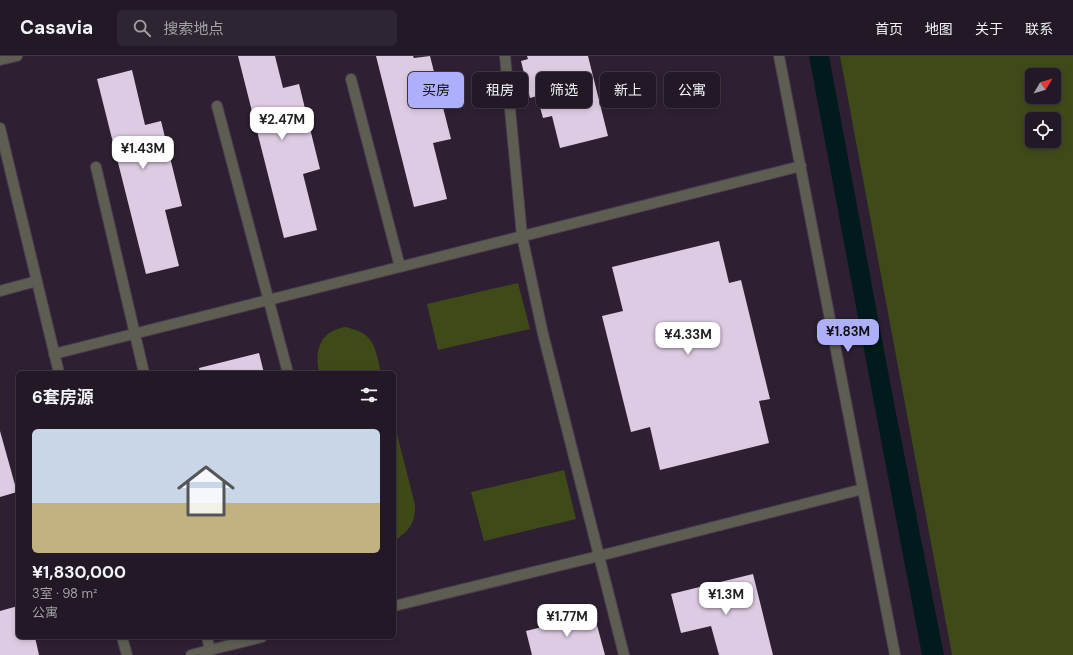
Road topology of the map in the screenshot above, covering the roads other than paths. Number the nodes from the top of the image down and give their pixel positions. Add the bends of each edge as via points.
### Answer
1 (17, 56) edge
2 (505, 56) edge
3 (779, 56) edge
4 (0, 60) edge
5 (351, 79) dead end
6 (217, 106) dead end
7 (0, 128) edge
8 (801, 166) junction
9 (96, 167) dead end
10 (522, 236) junction
11 (400, 267) junction
12 (37, 282) junction
13 (0, 291) edge
14 (269, 300) junction
15 (134, 334) junction
16 (54, 354) junction
17 (58, 371) edge
18 (143, 371) edge
19 (287, 371) edge
20 (863, 489) junction
21 (599, 556) junction
22 (396, 606) edge
23 (122, 639) edge
24 (207, 639) edge
25 (254, 639) edge
26 (210, 650) junction
27 (126, 655) edge
28 (191, 655) edge
29 (624, 655) edge
30 (895, 655) edge

1 - 4 street
2 - 10 street
3 - 8 street
5 - 11 street
6 - 14 street
7 - 12 street
8 - 10 street
8 - 20 street
9 - 15 street
10 - 11 street
10 - 21 street via 543,334
11 - 14 street
12 - 13 street
12 - 16 street
14 - 15 street
14 - 19 street
15 - 16 street
15 - 18 street
16 - 17 street
20 - 21 street
20 - 30 street
21 - 22 street
21 - 29 street
23 - 27 street
24 - 26 street
25 - 26 street
26 - 28 street

